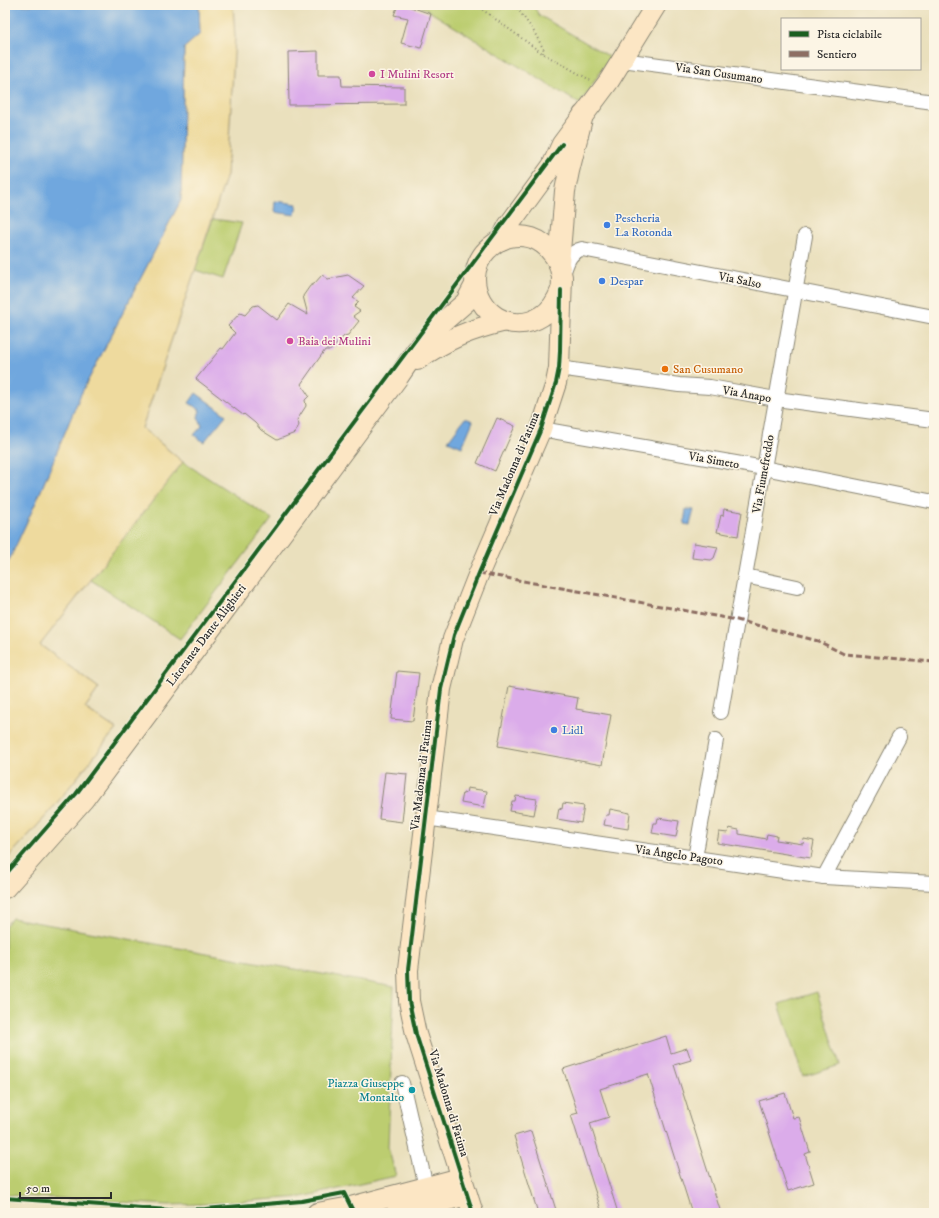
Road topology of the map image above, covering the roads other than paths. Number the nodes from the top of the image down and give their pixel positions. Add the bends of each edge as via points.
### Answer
1 (656, 5) edge
2 (622, 60) junction
3 (934, 102) edge
4 (583, 115) junction
5 (805, 236) dead end
6 (501, 240) junction
7 (561, 277) junction
8 (475, 285) junction
9 (795, 291) junction
10 (934, 317) edge
11 (531, 321) junction
12 (506, 322) junction
13 (559, 359) junction
14 (399, 376) junction
15 (776, 399) junction
16 (934, 420) edge
17 (541, 429) junction
18 (764, 468) junction
19 (934, 502) edge
20 (744, 576) junction
21 (797, 587) dead end
22 (721, 712) dead end
23 (899, 737) dead end
24 (716, 740) dead end
25 (426, 818) junction
26 (695, 858) junction
27 (824, 877) junction
28 (934, 883) edge
29 (5, 888) edge
30 (402, 1082) dead end
31 (426, 1187) junction
32 (467, 1195) edge
33 (348, 1210) edge
34 (317, 1213) edge
35 (396, 1213) edge

1 - 2 main road
2 - 3 street, Via San Cusumano
2 - 4 main road
4 - 6 main road via 562,144 552,166 508,226
4 - 7 main road, Via Madonna di Fatima via 565,191
5 - 9 street, Via Fiumefreddo
6 - 7 main road via 512,236 536,239 554,254
6 - 8 main road via 492,245 478,263
7 - 9 street, Via Salso via 568,260 575,251 582,249
7 - 11 main road via 557,300 542,317
7 - 13 main road, Via Madonna di Fatima
8 - 12 main road via 478,297 485,308
8 - 14 main road via 466,302 436,328
9 - 10 street, Via Salso
9 - 15 street, Via Fiumefreddo
11 - 12 main road
11 - 13 main road via 543,323 552,330
12 - 14 main road via 483,326 438,346
13 - 15 street, Via Anapo via 679,385 710,387
13 - 17 main road, Via Madonna di Fatima via 556,383
14 - 29 main road, Litoranea Dante Alighieri via 84,799
15 - 16 street, Via Anapo
15 - 18 street, Via Fiumefreddo
17 - 18 street, Via Simeto
17 - 25 main road, Via Madonna di Fatima via 453,639 441,689
18 - 19 street, Via Simeto
18 - 20 street, Via Fiumefreddo
20 - 21 street
20 - 22 street, Via Fiumefreddo
23 - 27 street
24 - 26 street
25 - 26 street, Via Angelo Pagoto
25 - 32 main road, Via Madonna di Fatima via 408,970 409,1000 416,1034
26 - 27 street, Via Angelo Pagoto
27 - 28 street, Via Angelo Pagoto
30 - 31 street
31 - 32 main road
31 - 33 main road
32 - 35 main road
33 - 34 main road

